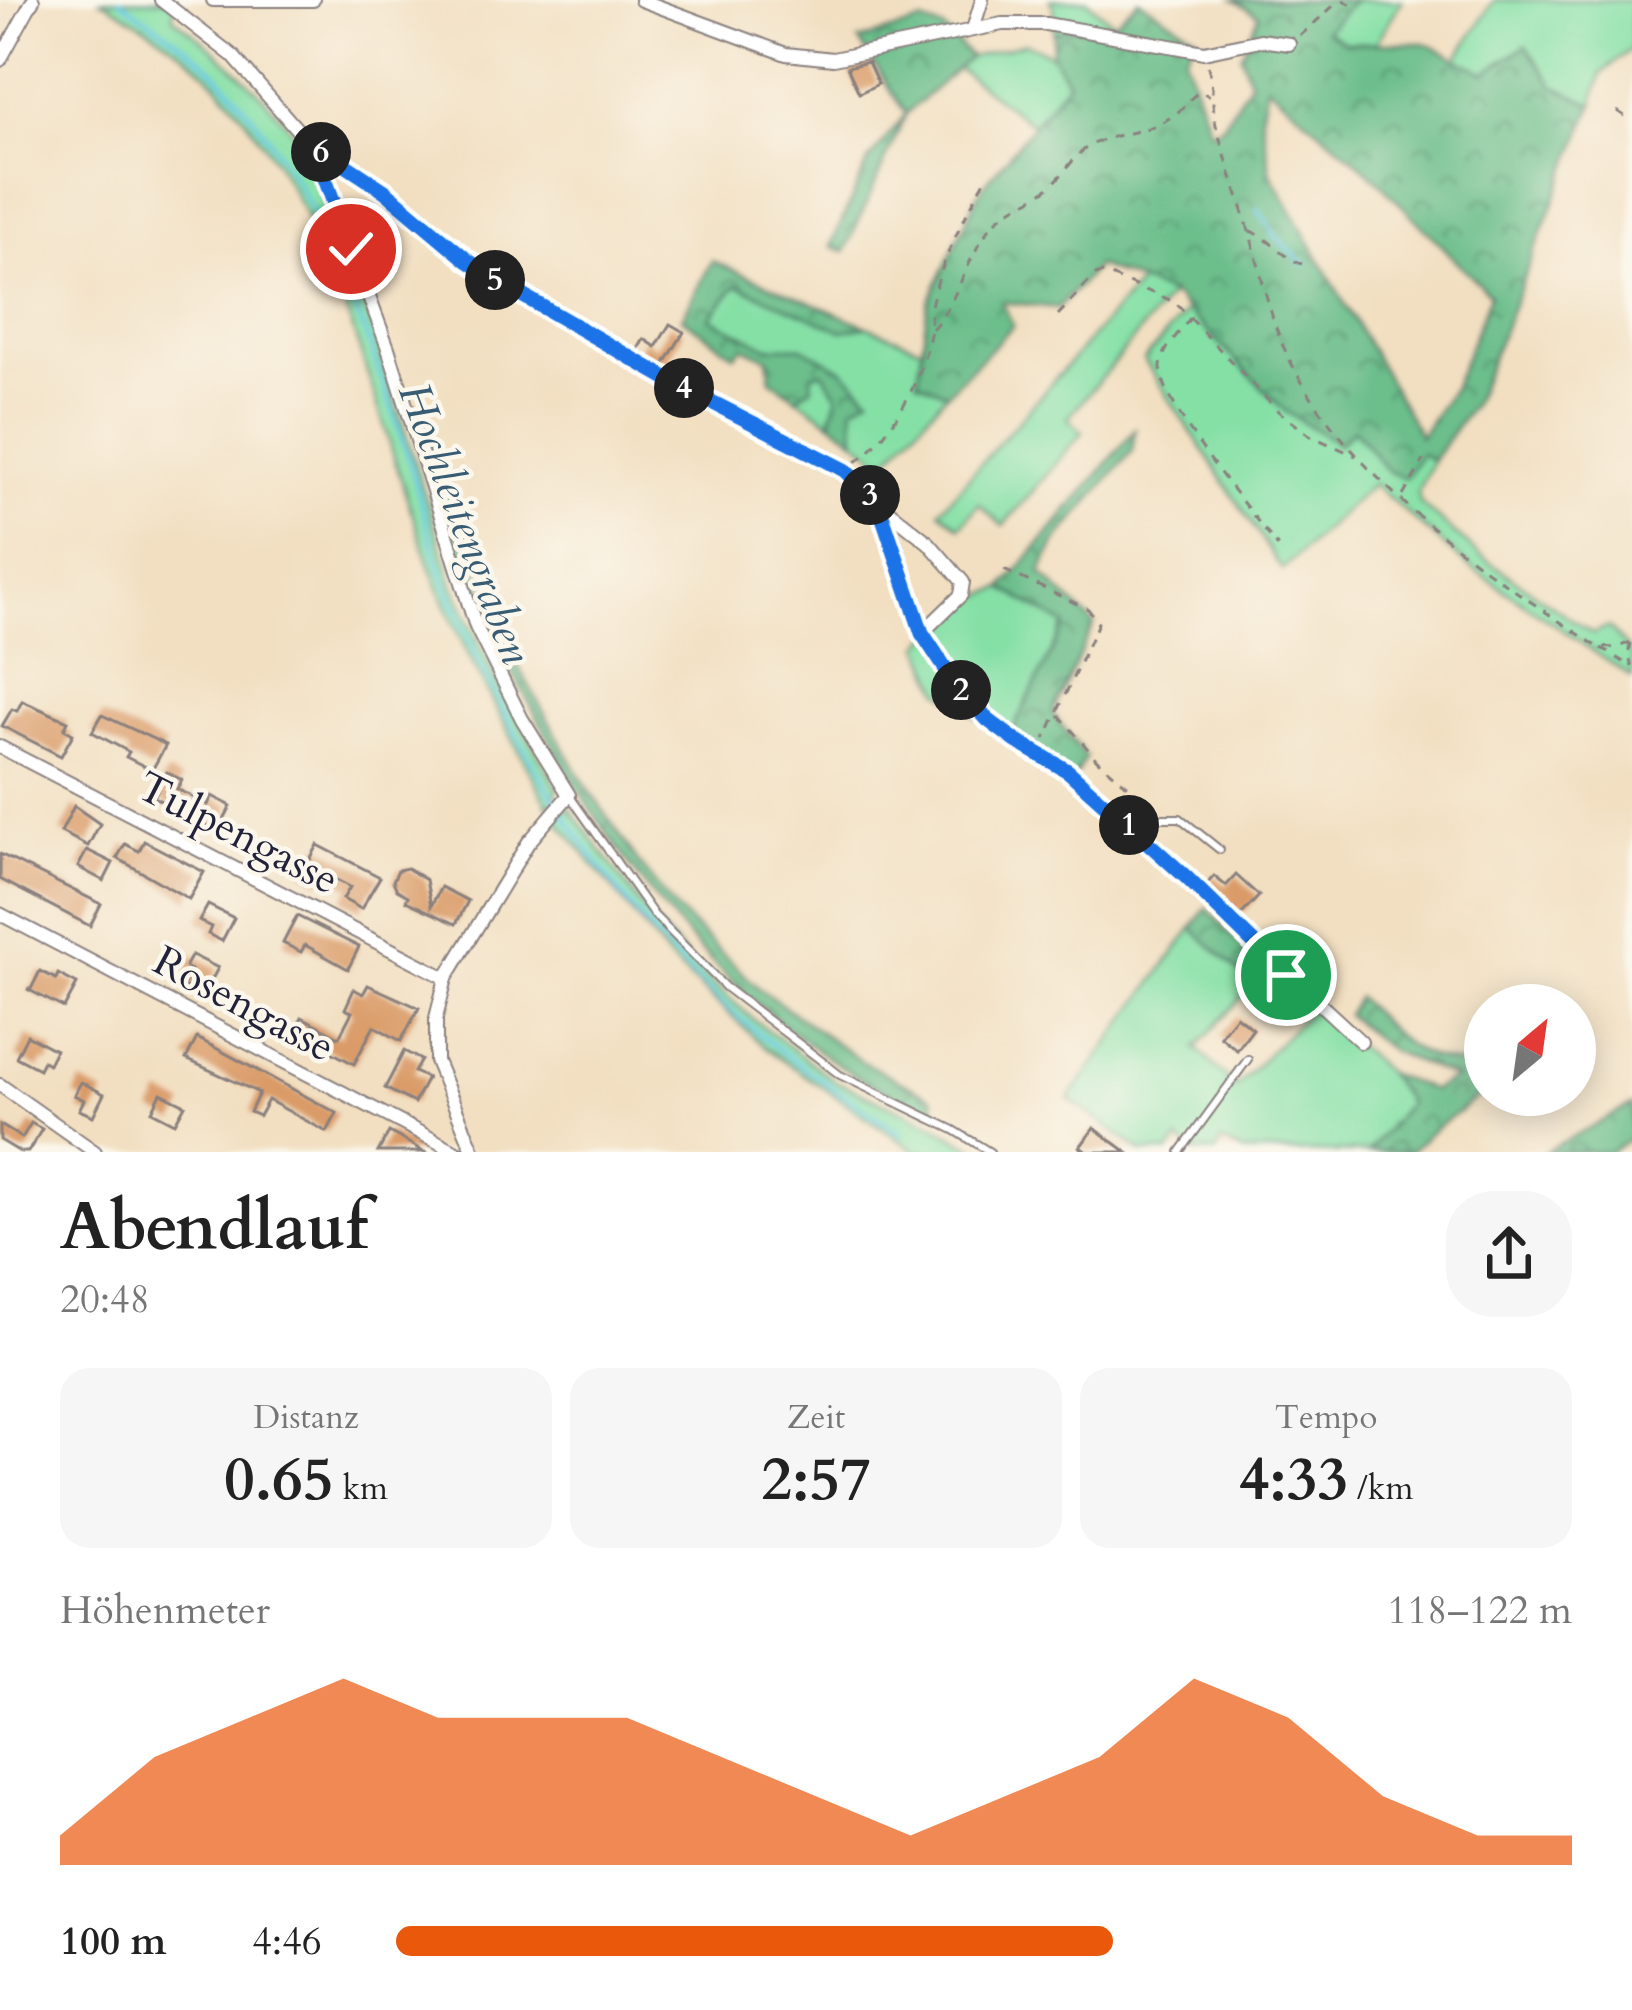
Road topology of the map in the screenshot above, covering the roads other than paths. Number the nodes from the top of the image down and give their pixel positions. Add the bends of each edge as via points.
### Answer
1 (33, 0) edge
2 (161, 0) edge
3 (214, 0) edge
4 (313, 0) edge
5 (641, 0) edge
6 (982, 0) edge
7 (194, 25) junction
8 (973, 29) junction
9 (1289, 44) dead end
10 (0, 60) edge
11 (314, 149) junction
12 (878, 503) junction
13 (922, 633) junction
14 (0, 748) edge
15 (566, 797) junction
16 (1121, 818) junction
17 (1220, 850) dead end
18 (0, 914) edge
19 (446, 978) junction
20 (1361, 1042) dead end
21 (1248, 1059) dead end
22 (0, 1085) edge
23 (95, 1152) edge
24 (457, 1152) edge
25 (474, 1152) edge
26 (989, 1152) edge
27 (1180, 1152) edge

1 - 10 street
2 - 7 street
3 - 4 street
3 - 7 street
5 - 8 street via 786,54 832,59
6 - 8 street
7 - 11 street via 233,56
8 - 9 street via 1046,24 1204,52 1261,40
11 - 12 street via 385,191 506,286 845,470
11 - 15 street via 388,348 476,627
12 - 13 street
12 - 13 street via 963,583 962,595
13 - 16 street via 988,720 1068,771
14 - 19 street, Tulpengasse
15 - 19 street via 527,843
15 - 26 lane via 654,915 725,986 840,1075
16 - 17 lane via 1180,818
16 - 20 street
18 - 24 street, Rosengasse
19 - 25 street via 436,1060
21 - 27 lane
22 - 23 street

